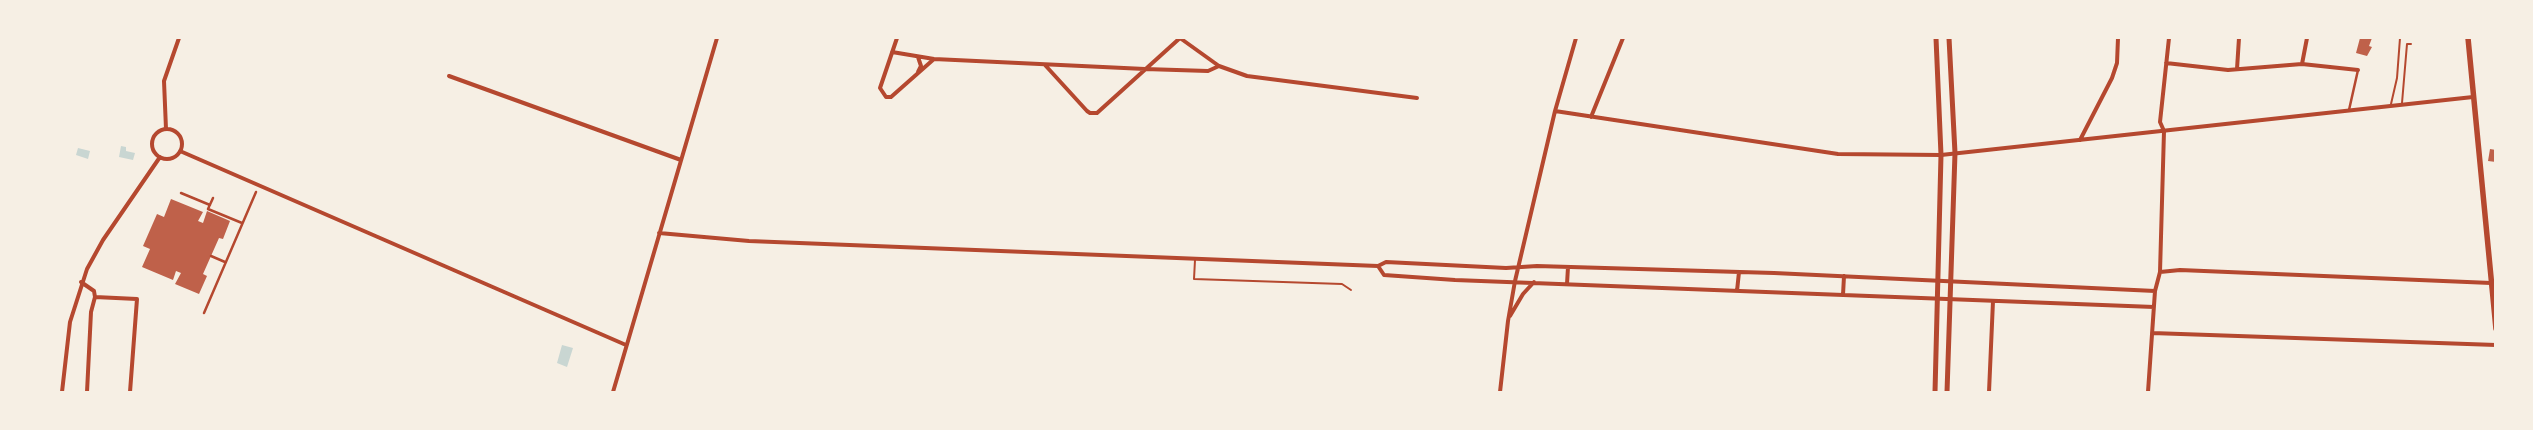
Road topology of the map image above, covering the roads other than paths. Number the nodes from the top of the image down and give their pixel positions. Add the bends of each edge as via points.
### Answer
1 (179, 38) edge
2 (717, 38) edge
3 (897, 38) edge
4 (1180, 38) edge
5 (1576, 38) edge
6 (1623, 38) edge
7 (1936, 38) edge
8 (1949, 38) edge
9 (2118, 38) edge
10 (2168, 38) edge
11 (2239, 38) edge
12 (2306, 38) edge
13 (2400, 38) edge
14 (2468, 38) edge
15 (2411, 44) dead end
16 (892, 52) junction
17 (918, 56) junction
18 (934, 59) junction
19 (2166, 63) junction
20 (2302, 64) junction
21 (1045, 65) junction
22 (1219, 66) junction
23 (1144, 69) junction
24 (2237, 69) junction
25 (2358, 70) joint
26 (918, 74) junction
27 (449, 76) dead end
28 (2473, 97) junction
29 (1416, 98) dead end
30 (2402, 106) junction
31 (2390, 107) junction
32 (1555, 111) junction
33 (2349, 111) junction
34 (1591, 117) junction
35 (166, 129) junction
36 (2164, 131) junction
37 (2080, 140) junction
38 (180, 151) junction
39 (1955, 154) junction
40 (1941, 155) junction
41 (160, 157) junction
42 (681, 160) junction
43 (256, 192) dead end
44 (182, 193) dead end
45 (213, 198) dead end
46 (210, 205) junction
47 (242, 223) junction
48 (659, 233) junction
49 (211, 256) dead end
50 (1195, 258) junction
51 (225, 262) junction
52 (1378, 266) junction
53 (1518, 267) junction
54 (1568, 267) junction
55 (1739, 272) junction
56 (2160, 272) junction
57 (1844, 276) junction
58 (1515, 281) junction
59 (81, 282) junction
60 (1534, 282) junction
61 (1937, 282) junction
62 (1951, 283) junction
63 (2491, 283) junction
64 (1567, 284) junction
65 (1351, 290) dead end
66 (2494, 290) edge
67 (1737, 291) junction
68 (2155, 291) junction
69 (1843, 295) junction
70 (95, 297) junction
71 (1936, 299) junction
72 (1950, 300) junction
73 (1993, 301) junction
74 (2494, 302) edge
75 (2154, 307) junction
76 (204, 313) dead end
77 (1508, 320) junction
78 (2496, 329) edge
79 (2152, 334) junction
80 (626, 345) junction
81 (2496, 346) edge
82 (62, 392) edge
83 (86, 392) edge
84 (130, 392) edge
85 (613, 392) edge
86 (1500, 392) edge
87 (1935, 392) edge
88 (1947, 392) edge
89 (1989, 392) edge
90 (2148, 392) edge

1 - 35 street via 164,81
2 - 42 street
3 - 16 street
4 - 22 street
4 - 23 street
5 - 32 street
6 - 34 street
7 - 40 main road
8 - 39 main road
9 - 37 street via 2117,63 2112,78
10 - 19 street
11 - 24 street
12 - 20 street
13 - 31 lane via 2397,78
14 - 28 main road
15 - 30 lane via 2407,44
16 - 17 street
16 - 26 street via 880,88 886,97 891,97
17 - 18 street
17 - 26 street via 921,66
18 - 21 street
18 - 26 street
19 - 24 street
19 - 36 street via 2160,122
20 - 24 street
20 - 25 street
21 - 23 street
21 - 23 street via 1090,113 1100,111
22 - 23 street via 1208,71
22 - 29 street via 1247,76
25 - 33 street
27 - 42 street
28 - 30 street
28 - 63 main road
30 - 31 street
31 - 33 street
32 - 34 street
32 - 53 street
33 - 36 street
34 - 40 street via 1838,154
35 - 38 street via 179,135
35 - 41 street via 156,134 152,143
36 - 37 street
36 - 56 street
37 - 39 street
38 - 41 street via 170,158
38 - 80 street
39 - 40 street
39 - 62 main road
40 - 61 main road
41 - 59 street via 103,240
42 - 48 street
43 - 47 street
44 - 46 street
45 - 46 street
46 - 47 street via 208,209
47 - 51 street
48 - 50 street via 748,241
48 - 80 street
49 - 51 street
50 - 52 street
50 - 65 lane via 1194,279 1342,284
51 - 76 street
52 - 53 street via 1386,262
52 - 58 street via 1384,275
53 - 54 street
53 - 58 street
54 - 55 street
54 - 64 street
55 - 57 street
55 - 67 street
56 - 63 street via 2180,270
56 - 68 street
57 - 61 street
57 - 69 street
58 - 60 street
58 - 77 street
59 - 70 street via 94,291
59 - 82 street via 70,322
60 - 64 street
60 - 77 street
61 - 62 street
61 - 71 main road
62 - 68 street
62 - 72 main road
63 - 66 main road
64 - 67 street
66 - 74 main road
67 - 69 street
68 - 75 street
69 - 71 street
70 - 83 street via 91,312
70 - 84 street via 137,299
71 - 72 street
71 - 87 main road
72 - 73 street
72 - 88 main road
73 - 75 street
73 - 89 street
74 - 78 main road
75 - 79 street
77 - 86 street
79 - 81 street
79 - 90 street
80 - 85 street

